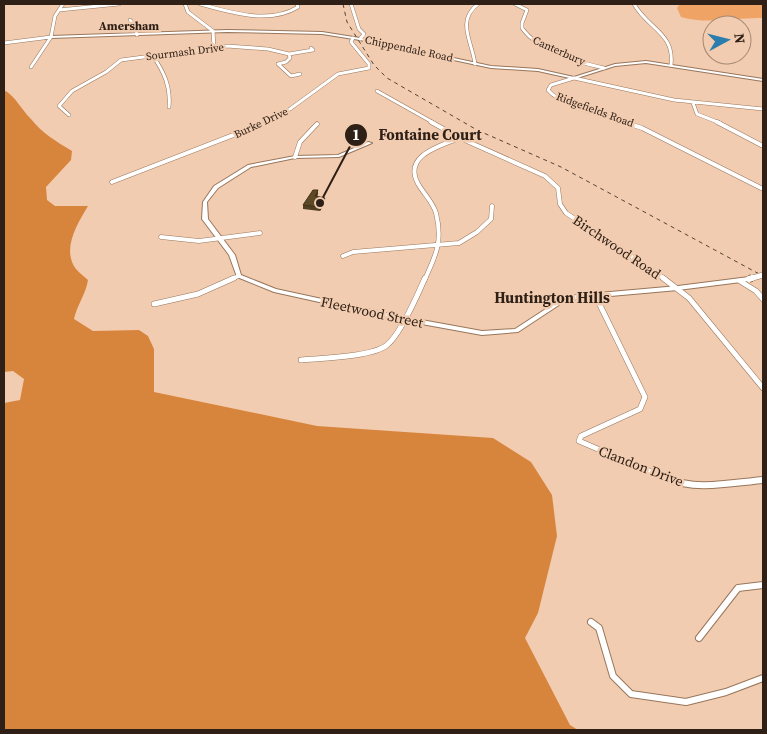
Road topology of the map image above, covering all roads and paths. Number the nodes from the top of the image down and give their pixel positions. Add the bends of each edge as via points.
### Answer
1 (63, 4) edge
2 (119, 4) edge
3 (185, 4) edge
4 (200, 4) edge
5 (297, 4) edge
6 (351, 4) edge
7 (478, 4) edge
8 (515, 4) edge
9 (634, 4) edge
10 (59, 10) junction
11 (130, 20) dead end
12 (213, 31) junction
13 (137, 35) junction
14 (51, 37) junction
15 (354, 38) junction
16 (360, 39) junction
17 (4, 43) edge
18 (214, 48) junction
19 (313, 51) dead end
20 (290, 54) junction
21 (153, 56) junction
22 (474, 64) junction
23 (671, 65) junction
24 (32, 67) dead end
25 (604, 68) junction
26 (300, 74) dead end
27 (574, 78) junction
28 (763, 80) edge
29 (377, 91) dead end
30 (694, 103) junction
31 (169, 107) dead end
32 (763, 110) edge
33 (70, 115) dead end
34 (316, 124) dead end
35 (460, 138) junction
36 (370, 143) dead end
37 (763, 146) edge
38 (295, 158) junction
39 (112, 182) dead end
40 (761, 188) dead end
41 (492, 206) dead end
42 (260, 234) dead end
43 (161, 237) dead end
44 (218, 239) junction
45 (439, 246) junction
46 (342, 256) dead end
47 (763, 275) edge
48 (239, 276) junction
49 (749, 278) joint
50 (740, 281) junction
51 (678, 288) junction
52 (595, 296) junction
53 (763, 299) edge
54 (154, 304) dead end
55 (405, 319) junction
56 (301, 360) dead end
57 (763, 388) edge
58 (763, 480) edge
59 (763, 585) edge
60 (591, 622) dead end
61 (699, 638) dead end
62 (763, 678) edge

1 - 10 street
2 - 10 street
3 - 12 street via 188,12
4 - 5 street via 238,13 274,16 287,15 298,7
6 - 16 street via 359,29 364,34
7 - 22 street via 470,10 465,21
8 - 25 street, Canterbury via 527,10 522,28 531,40
9 - 23 street via 642,19 668,39
10 - 14 street
11 - 13 street
12 - 13 street, Chippendale Road
12 - 15 street, Chippendale Road via 310,32
12 - 18 street
13 - 14 street, Chippendale Road
14 - 17 street
14 - 24 street
15 - 16 street, Chippendale Road
15 - 39 street, Burke Drive via 351,42 370,68 338,74 290,110 263,124
16 - 22 street, Chippendale Road
18 - 20 street, Sourmash Drive via 230,46
18 - 21 street, Sourmash Drive
19 - 20 street
20 - 26 street via 286,62 278,64 291,76
21 - 31 street via 169,84
21 - 33 street, Sourmash Drive via 121,60 112,70 77,85 63,97 59,106
22 - 27 street, Chippendale Road via 538,70
23 - 25 street, Ridgefields Road via 640,62
23 - 28 street, Ridgefields Road
25 - 27 street, Ridgefields Road
27 - 30 street, Chippendale Road
27 - 40 street, Ridgefields Road via 548,90 558,99 575,106 650,132
29 - 35 street, Birchwood Road
30 - 32 street, Chippendale Road
30 - 37 street via 697,114
34 - 38 street via 300,142
35 - 45 street via 433,149 418,161 414,170 417,181 436,211
35 - 51 street, Birchwood Road via 544,176 558,188 560,204 566,214
36 - 38 street via 339,156
38 - 44 street via 250,166 216,187 206,202 205,219
41 - 45 street via 492,219 478,232 459,243
42 - 44 street
43 - 44 street via 199,241
44 - 48 street via 232,255
45 - 46 street via 353,252
45 - 55 street
47 - 49 street, Fleetwood Street, bridge
48 - 54 street via 198,294
48 - 55 street, Fleetwood Street via 274,290
49 - 50 street, Fleetwood Street
50 - 51 street, Fleetwood Street
50 - 53 street via 756,290
51 - 52 street, Fleetwood Street
51 - 57 street, Birchwood Road
52 - 55 street, Fleetwood Street via 560,302 516,331 482,333
52 - 58 street, Clandon Drive via 645,397 640,409 581,436 579,440 679,484 697,486
55 - 56 street via 388,344 372,351
59 - 61 street via 738,588
60 - 62 street via 599,628 613,676 631,694 686,702

